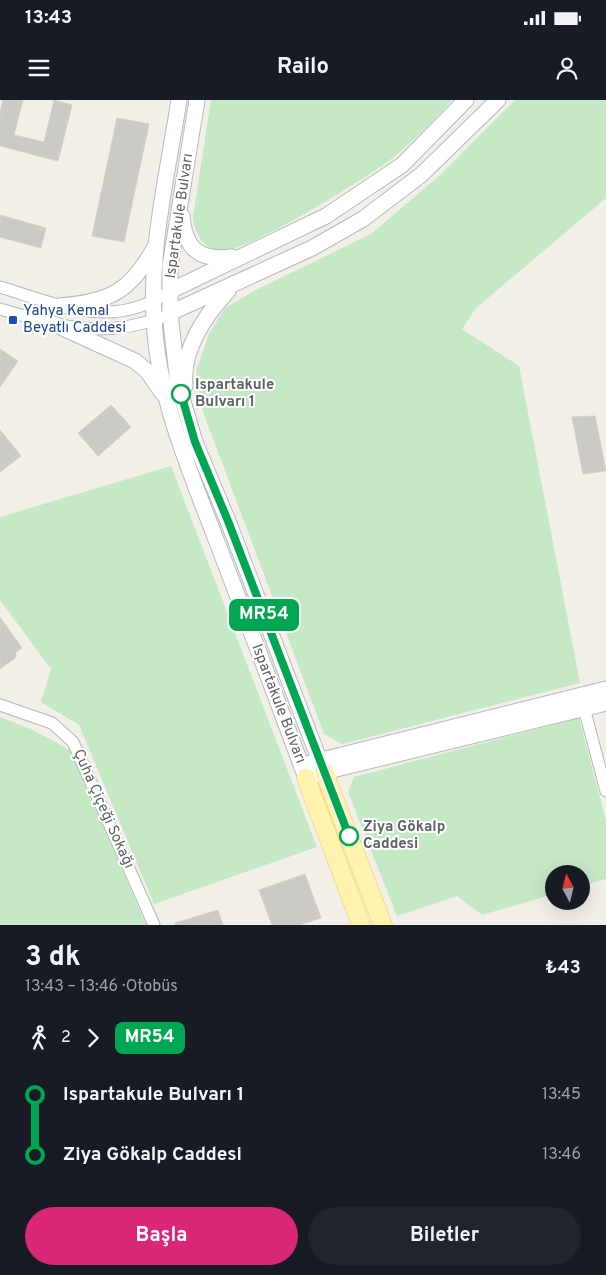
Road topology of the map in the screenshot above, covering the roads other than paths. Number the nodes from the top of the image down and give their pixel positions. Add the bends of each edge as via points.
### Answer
1 (179, 100) edge
2 (197, 100) edge
3 (466, 100) edge
4 (498, 100) edge
5 (182, 197) junction
6 (157, 244) junction
7 (243, 256) junction
8 (235, 284) junction
9 (0, 287) edge
10 (170, 292) junction
11 (153, 303) junction
12 (59, 306) junction
13 (0, 308) edge
14 (170, 313) junction
15 (154, 320) junction
16 (54, 324) junction
17 (166, 397) junction
18 (190, 427) junction
19 (606, 689) edge
20 (582, 702) junction
21 (606, 703) edge
22 (0, 705) edge
23 (322, 765) junction
24 (304, 772) junction
25 (606, 791) edge
26 (154, 925) edge
27 (361, 925) edge
28 (383, 925) edge

1 - 6 main road, Ispartakule Bulvarı
2 - 5 main road, Ispartakule Bulvarı
3 - 7 main road via 402,165 326,216
4 - 8 main road via 421,175 363,219 312,248
5 - 7 main road via 183,229 191,247 213,259
5 - 10 main road, Ispartakule Bulvarı via 172,249
6 - 11 main road, Ispartakule Bulvarı
6 - 12 main road via 141,272 118,291 105,299
7 - 10 main road
8 - 14 main road
8 - 18 main road via 214,305 190,351 184,380
9 - 12 street
10 - 11 street
10 - 14 main road, Ispartakule Bulvarı
11 - 12 street via 116,313 90,313
11 - 15 main road, Ispartakule Bulvarı
13 - 16 street
14 - 15 street
14 - 18 main road, Ispartakule Bulvarı via 178,384
15 - 16 street via 105,330
15 - 17 main road, Ispartakule Bulvarı
16 - 17 main road via 135,361
17 - 24 main road, Ispartakule Bulvarı via 179,443
18 - 23 main road, Ispartakule Bulvarı
19 - 20 main road
20 - 21 main road
20 - 23 main road
20 - 25 street
22 - 26 street, Çuha Çiçeği Sokağı via 52,723 73,742
23 - 24 main road
23 - 28 main road, Ispartakule Bulvarı
24 - 27 main road, Ispartakule Bulvarı

